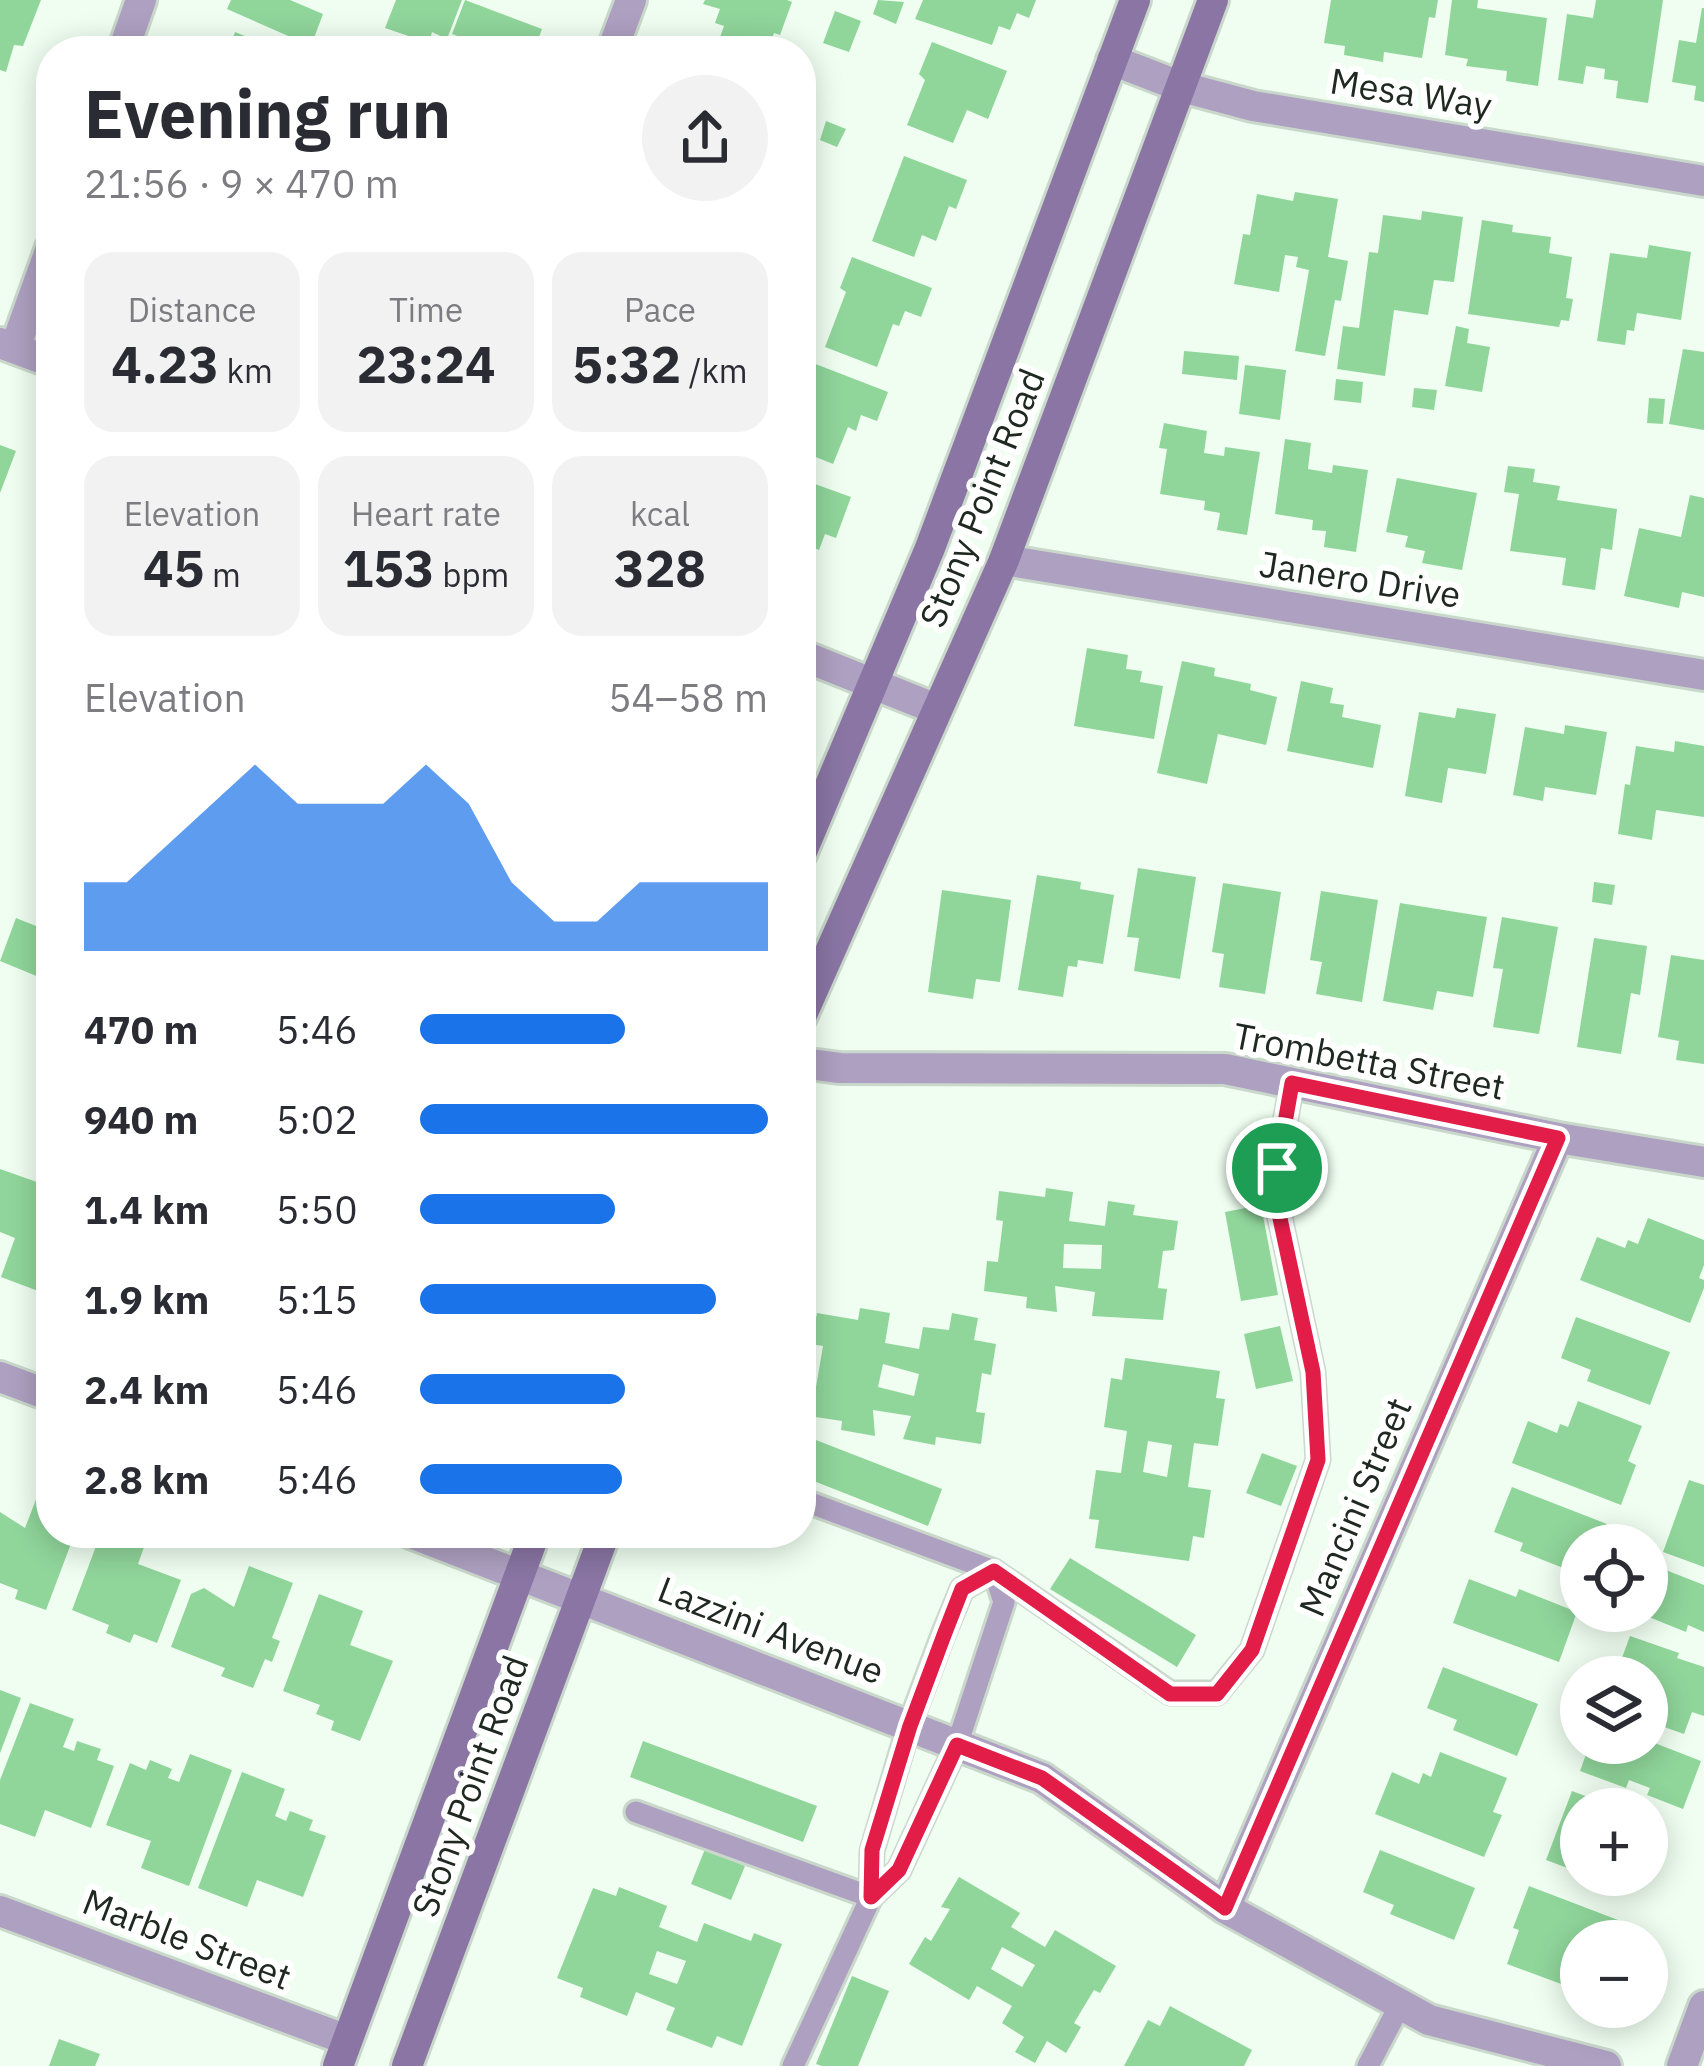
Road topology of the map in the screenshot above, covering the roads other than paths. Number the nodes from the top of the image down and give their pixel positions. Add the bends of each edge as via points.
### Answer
1 (141, 0) edge
2 (631, 0) edge
3 (1135, 0) edge
4 (1213, 0) edge
5 (128, 36) edge
6 (618, 36) edge
7 (1112, 60) junction
8 (1182, 87) junction
9 (1704, 182) edge
10 (36, 281) edge
11 (7, 346) edge
12 (36, 357) edge
13 (1004, 560) junction
14 (816, 661) edge
15 (1704, 675) edge
16 (874, 685) junction
17 (936, 710) junction
18 (816, 819) edge
19 (816, 983) edge
20 (816, 1065) edge
21 (1292, 1083) junction
22 (1558, 1138) junction
23 (1704, 1162) edge
24 (0, 1377) edge
25 (36, 1390) edge
26 (816, 1506) edge
27 (451, 1548) edge
28 (530, 1548) edge
29 (600, 1548) edge
30 (994, 1571) junction
31 (521, 1575) junction
32 (583, 1598) junction
33 (910, 1726) junction
34 (957, 1745) junction
35 (635, 1812) dead end
36 (871, 1897) junction
37 (1225, 1908) junction
38 (0, 1911) edge
39 (1400, 2005) junction
40 (1704, 2006) edge
41 (343, 2053) edge
42 (407, 2066) edge
43 (794, 2066) edge
44 (1368, 2066) edge
45 (1606, 2066) edge
46 (1682, 2066) edge

1 - 5 street
2 - 6 street
3 - 7 main road, Stony Point Road
4 - 8 main road, Stony Point Road
7 - 8 street, Mesa Way
7 - 16 main road, Stony Point Road
8 - 9 street, Mesa Way
8 - 13 main road, Stony Point Road
10 - 11 street
11 - 12 street
13 - 15 street, Janero Drive
13 - 17 main road, Stony Point Road
14 - 16 street
16 - 17 street
16 - 18 main road, Stony Point Road
17 - 19 main road, Stony Point Road
20 - 21 street, Trombetta Street via 1225,1069
21 - 22 street, Trombetta Street
21 - 30 lane via 1278,1209 1313,1372 1318,1460 1252,1650 1217,1694 1170,1694
22 - 23 street, Trombetta Street
22 - 37 street, Mancini Street
24 - 25 street
26 - 30 lane
27 - 31 street, Lazzini Avenue
28 - 31 main road, Stony Point Road
29 - 32 main road, Stony Point Road
30 - 33 lane via 962,1589
30 - 34 lane via 1004,1602
31 - 32 street, Lazzini Avenue
31 - 41 main road, Stony Point Road
32 - 33 street, Lazzini Avenue
32 - 42 main road, Stony Point Road
33 - 34 street, Lazzini Avenue
33 - 36 lane via 872,1850
34 - 36 lane via 899,1870
34 - 37 street, Lazzini Avenue via 1042,1778
35 - 36 lane
36 - 43 lane
37 - 39 street, Lazzini Avenue
38 - 41 street, Marble Street
39 - 44 lane
39 - 45 street, Lazzini Avenue via 1429,2020
40 - 46 street

